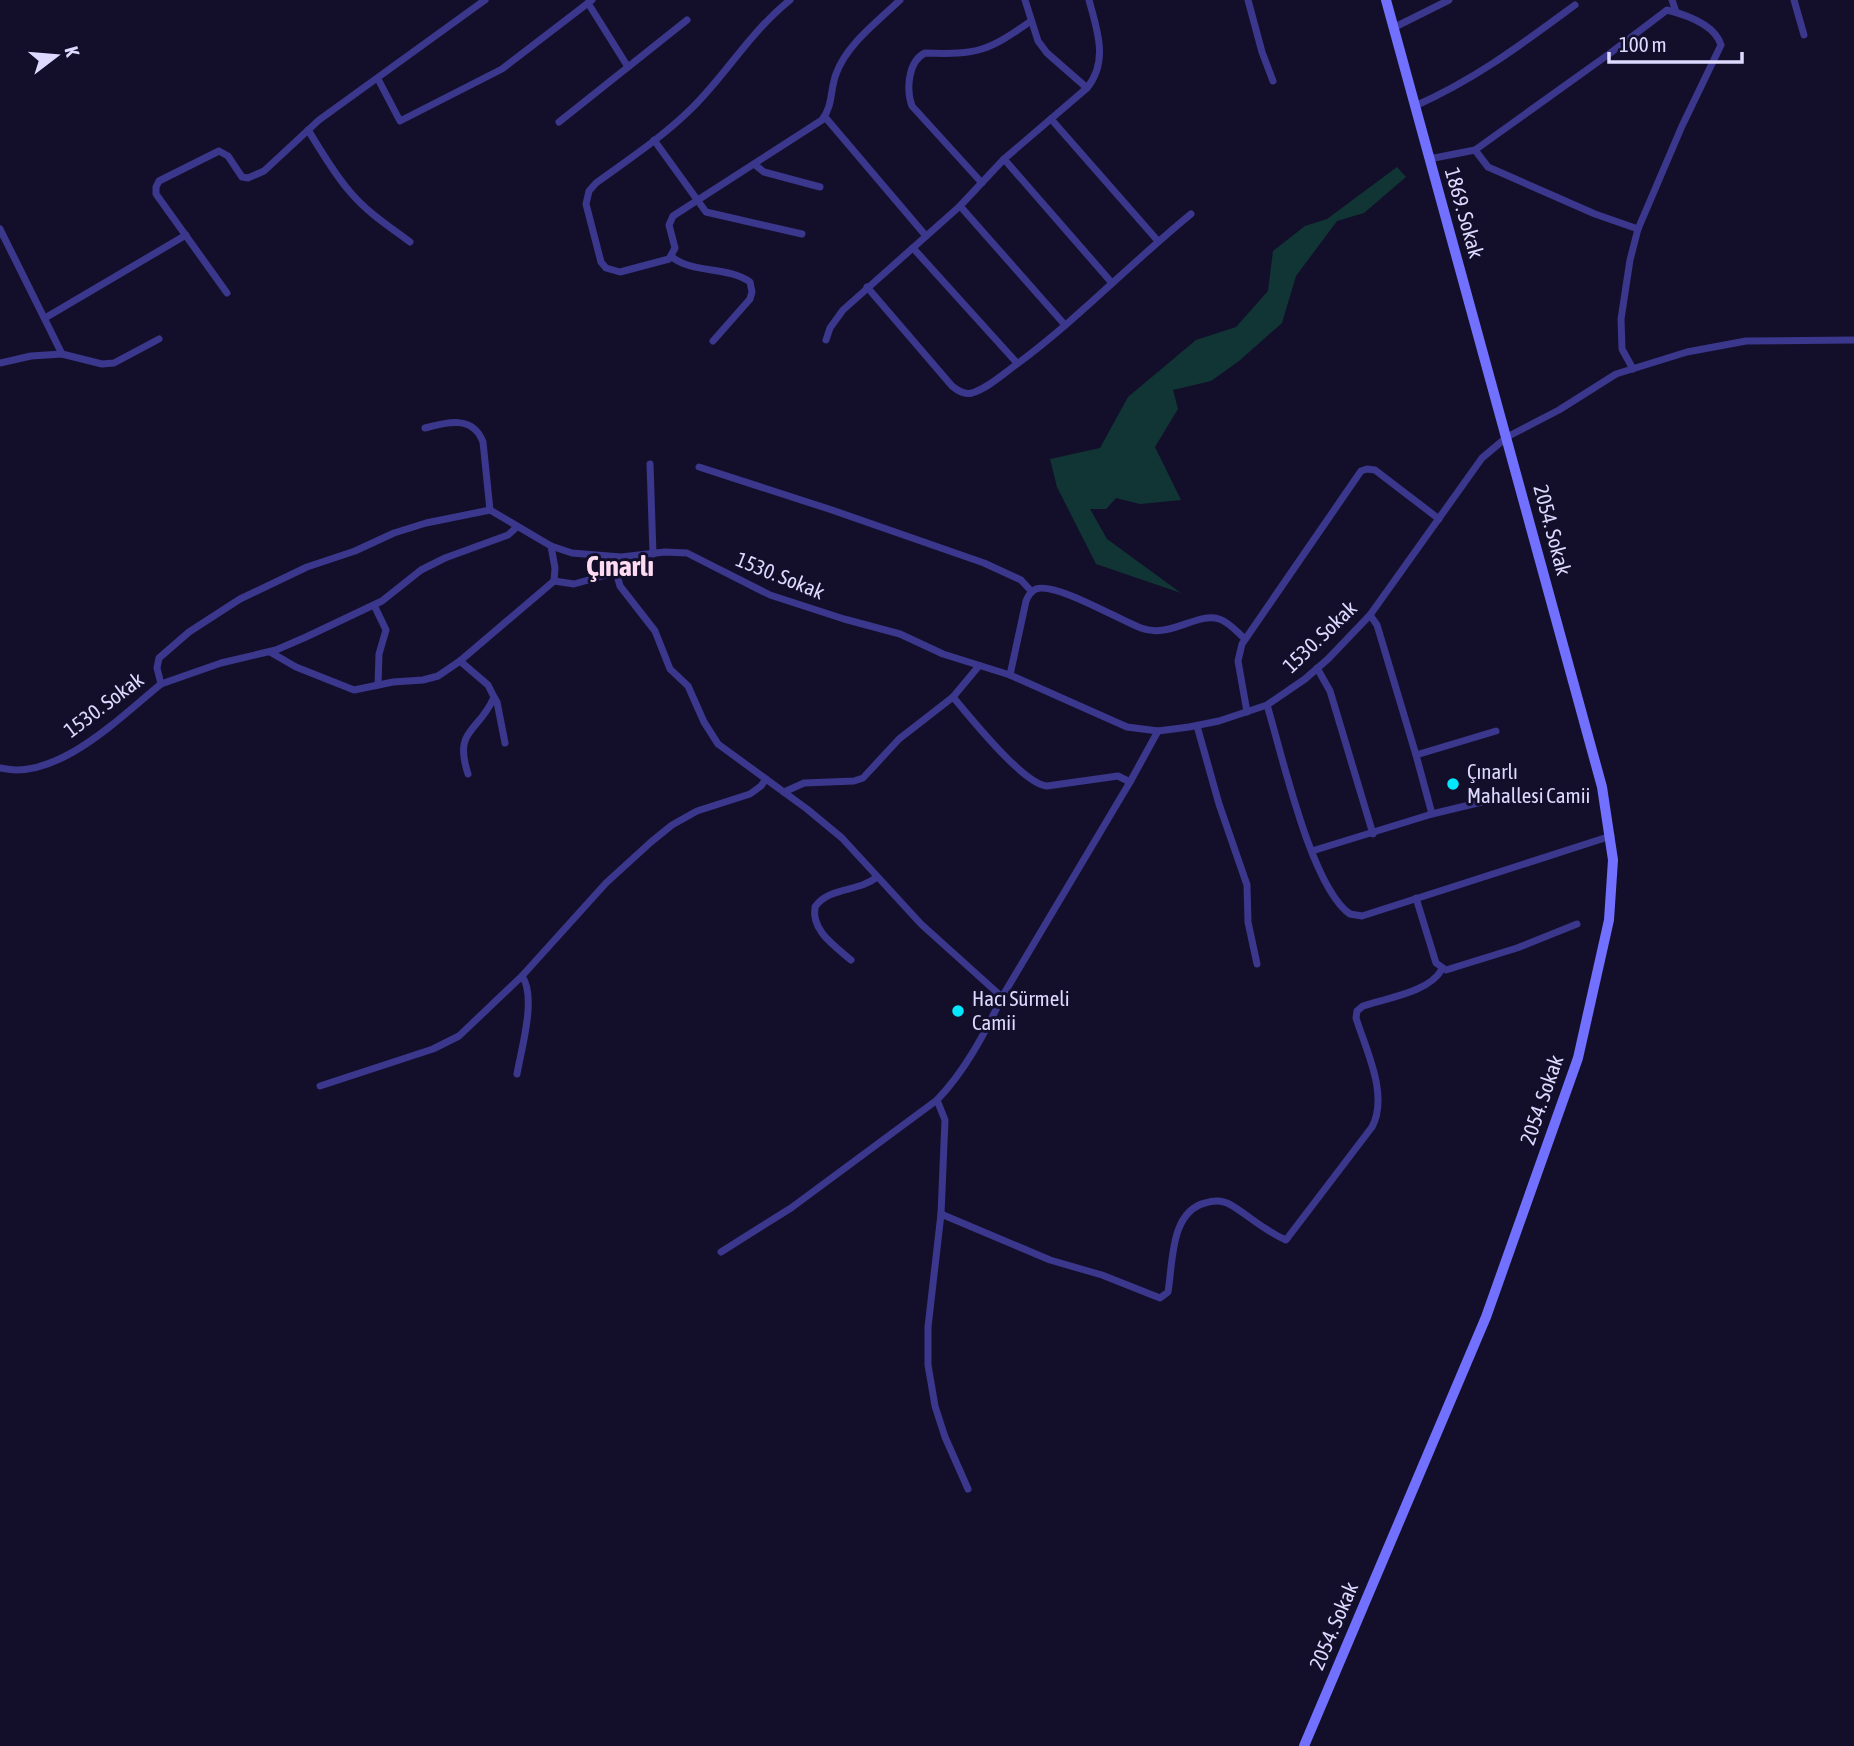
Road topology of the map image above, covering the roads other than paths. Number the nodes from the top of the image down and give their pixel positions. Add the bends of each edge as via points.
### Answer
1 (485, 0) edge
2 (790, 0) edge
3 (900, 0) edge
4 (1025, 0) edge
5 (1090, 0) edge
6 (1248, 0) edge
7 (1386, 0) edge
8 (1449, 0) edge
9 (1672, 0) edge
10 (1794, 0) edge
11 (590, 2) edge
12 (1575, 5) dead end
13 (1675, 12) junction
14 (687, 20) dead end
15 (1031, 21) junction
16 (1393, 28) junction
17 (1804, 35) dead end
18 (628, 67) junction
19 (378, 79) junction
20 (1273, 81) dead end
21 (1087, 88) junction
22 (1415, 106) junction
23 (825, 117) junction
24 (1051, 119) junction
25 (559, 122) dead end
26 (308, 130) junction
27 (654, 140) junction
28 (1475, 150) junction
29 (1004, 159) junction
30 (1429, 159) junction
31 (754, 164) junction
32 (982, 183) junction
33 (820, 187) dead end
34 (696, 201) junction
35 (960, 206) junction
36 (1191, 214) dead end
37 (0, 229) edge
38 (1638, 229) junction
39 (802, 233) dead end
40 (186, 235) junction
41 (926, 236) junction
42 (1157, 241) junction
43 (410, 242) dead end
44 (914, 248) junction
45 (671, 257) junction
46 (1112, 283) junction
47 (867, 287) junction
48 (228, 293) dead end
49 (45, 318) junction
50 (1065, 325) junction
51 (159, 339) dead end
52 (826, 340) dead end
53 (1854, 340) edge
54 (713, 341) dead end
55 (62, 354) junction
56 (0, 363) edge
57 (1017, 363) junction
58 (1633, 369) junction
59 (425, 428) dead end
60 (1507, 437) junction
61 (650, 464) dead end
62 (699, 467) dead end
63 (490, 510) junction
64 (1439, 519) junction
65 (517, 527) junction
66 (551, 546) junction
67 (653, 554) junction
68 (612, 557) junction
69 (617, 572) junction
70 (554, 581) junction
71 (1032, 592) junction
72 (374, 605) junction
73 (1370, 615) junction
74 (1245, 639) junction
75 (269, 652) junction
76 (460, 661) junction
77 (978, 667) junction
78 (1317, 668) junction
79 (1010, 675) junction
80 (161, 684) junction
81 (379, 685) junction
82 (494, 697) junction
83 (953, 697) junction
84 (1267, 705) junction
85 (1247, 712) junction
86 (1197, 726) junction
87 (1158, 731) junction
88 (1496, 731) dead end
89 (505, 743) dead end
90 (1416, 755) junction
91 (0, 768) edge
92 (468, 774) dead end
93 (766, 779) junction
94 (1130, 782) junction
95 (784, 792) junction
96 (1519, 793) dead end
97 (1432, 814) junction
98 (1373, 834) junction
99 (1611, 836) junction
100 (1312, 851) junction
101 (877, 877) junction
102 (1416, 898) junction
103 (1577, 924) dead end
104 (851, 960) dead end
105 (1257, 964) dead end
106 (1442, 969) junction
107 (523, 976) junction
108 (1002, 997) junction
109 (517, 1074) dead end
110 (320, 1086) dead end
111 (937, 1100) junction
112 (941, 1214) junction
113 (721, 1252) dead end
114 (968, 1489) dead end
115 (1304, 1746) edge

1 - 19 street
2 - 27 street via 752,34 692,108
3 - 23 street via 846,56
4 - 15 street
5 - 21 street via 1100,43 1098,68
6 - 20 street
7 - 16 main road, 1869. Sokak
8 - 16 street
9 - 13 street
10 - 17 street
11 - 18 street
11 - 19 street via 502,69 400,121
12 - 22 street via 1493,65
13 - 28 street via 1667,10
13 - 38 street via 1718,36 1721,45
14 - 18 street
15 - 21 street via 1047,52
15 - 32 street via 983,50 925,53 914,64 909,91 912,106
16 - 22 main road, 1869. Sokak
18 - 25 street
19 - 26 street
21 - 24 street
22 - 30 main road, 1869. Sokak
23 - 31 street
23 - 41 street
24 - 29 street
24 - 42 street
26 - 40 street via 264,171 251,177 239,174 228,156 219,151 159,181 156,194
26 - 43 street via 353,195
27 - 34 street
27 - 45 street via 592,186 586,205 601,262 609,270 620,272
28 - 30 street
28 - 38 street via 1488,167
29 - 32 street
29 - 46 street
30 - 60 main road, 1869. Sokak
31 - 33 street via 764,172
31 - 34 street
32 - 35 street
34 - 39 street via 709,214
34 - 45 street via 669,222 675,248
35 - 41 street
35 - 50 street
36 - 42 street
37 - 49 street
38 - 58 street via 1621,319 1622,349
40 - 48 street
40 - 49 street
41 - 44 street
42 - 46 street
44 - 47 street
44 - 57 street
45 - 54 street via 750,282 750,299
46 - 50 street
47 - 52 street via 836,318
47 - 57 street via 959,391 974,392
49 - 55 street
50 - 57 street
51 - 55 street via 114,363
53 - 58 street, 1530. Sokak via 1746,341
55 - 56 street
58 - 60 street, 1530. Sokak via 1616,374
59 - 63 street via 456,422 478,432
60 - 64 street, 1530. Sokak via 1482,458
60 - 99 main road, 2054. Sokak via 1602,787
61 - 67 street
62 - 71 street via 984,563 1021,580
63 - 65 street, 1530. Sokak
63 - 80 street, 1530. Sokak via 394,533 307,567 240,600 189,632 159,658
64 - 73 street, 1530. Sokak
64 - 74 street via 1374,470 1361,471
65 - 66 street, 1530. Sokak
65 - 72 street via 508,535 421,570
66 - 68 street, 1530. Sokak
66 - 70 street
67 - 68 street, 1530. Sokak
67 - 77 street, 1530. Sokak via 687,553 771,595 900,634
68 - 69 street
69 - 70 street via 574,584
69 - 93 street via 620,586 655,631 670,670 688,686 718,744
70 - 76 street
71 - 74 street via 1053,590 1149,631 1220,619
71 - 79 street
72 - 75 street
72 - 81 street via 386,630 379,654
73 - 78 street, 1530. Sokak
73 - 90 street via 1377,625
74 - 85 street via 1238,661
75 - 80 street
75 - 81 street via 354,690
76 - 81 street via 438,676
76 - 82 street via 488,685
77 - 79 street, 1530. Sokak
77 - 83 street
78 - 84 street, 1530. Sokak
78 - 98 street via 1330,691
79 - 87 street, 1530. Sokak via 1127,727
80 - 91 street, 1530. Sokak via 79,749 34,769
82 - 89 street
82 - 92 street via 461,747
83 - 94 street via 988,739 1040,785 1118,776
83 - 95 street via 899,739 863,778 804,783
84 - 85 street, 1530. Sokak
84 - 100 street
85 - 86 street, 1530. Sokak
86 - 87 street, 1530. Sokak
86 - 105 street via 1247,885 1248,922
87 - 94 street
88 - 90 street
90 - 97 street
93 - 95 street
93 - 107 street via 750,794 697,811 651,842 606,883
94 - 108 street
95 - 101 street via 842,838
96 - 97 street
97 - 98 street
98 - 100 street
99 - 102 street
99 - 115 main road, 2054. Sokak via 1609,920 1578,1058 1486,1317
100 - 102 street via 1325,884 1350,914 1362,916
101 - 104 street via 863,886 826,896 815,907 817,926
101 - 108 street
102 - 106 street via 1434,959
103 - 106 street
106 - 112 street via 1425,986 1357,1011 1379,1093 1378,1114 1286,1240 1226,1203 1200,1204 1180,1224 1168,1292 1160,1298 1050,1260
107 - 109 street via 529,991
107 - 110 street via 451,1041
108 - 111 street via 965,1064
111 - 112 street via 945,1120
111 - 113 street via 802,1200
112 - 114 street via 928,1365 944,1437

